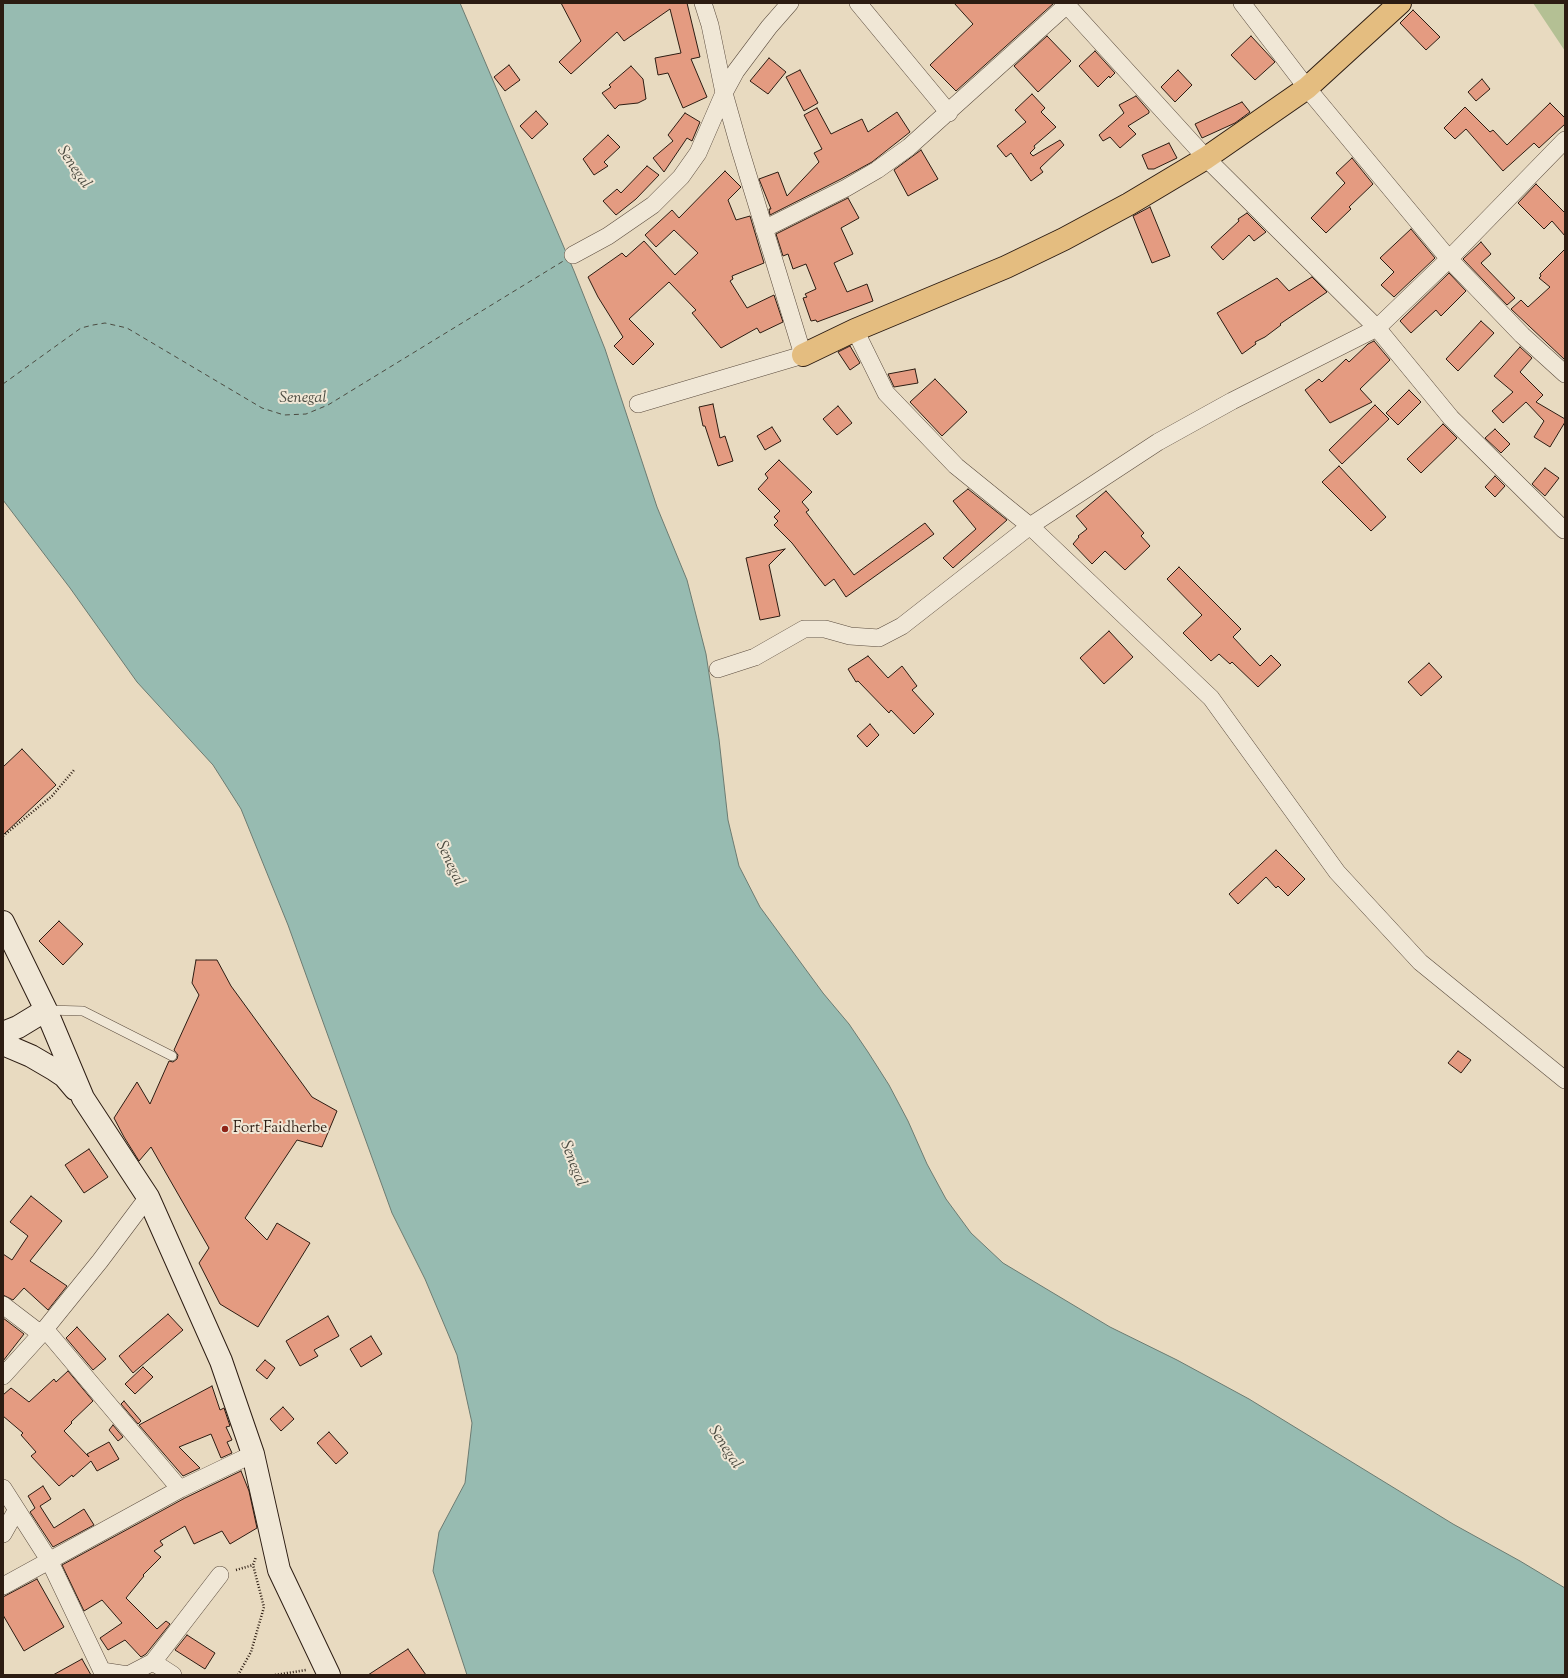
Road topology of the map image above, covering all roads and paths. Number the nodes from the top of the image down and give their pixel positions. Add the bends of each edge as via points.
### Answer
1 (703, 3) edge
2 (790, 3) edge
3 (858, 3) edge
4 (1242, 3) edge
5 (1400, 3) edge
6 (1067, 4) edge
7 (1307, 88) junction
8 (724, 93) junction
9 (949, 113) junction
10 (1565, 140) edge
11 (1206, 158) junction
12 (764, 229) junction
13 (573, 255) dead end
14 (1449, 259) junction
15 (1377, 328) junction
16 (855, 330) junction
17 (803, 355) junction
18 (1565, 374) edge
19 (638, 404) dead end
20 (1030, 526) junction
21 (1564, 530) dead end
22 (718, 669) dead end
23 (74, 770) dead end
24 (3, 836) edge
25 (3, 922) edge
26 (46, 1010) junction
27 (3, 1034) edge
28 (3, 1044) edge
29 (172, 1056) dead end
30 (1565, 1080) edge
31 (83, 1098) junction
32 (148, 1197) junction
33 (3, 1305) edge
34 (43, 1331) junction
35 (3, 1376) edge
36 (253, 1454) junction
37 (3, 1488) edge
38 (180, 1489) junction
39 (16, 1511) junction
40 (268, 1526) junction
41 (3, 1534) edge
42 (48, 1560) junction
43 (220, 1575) dead end
44 (3, 1586) edge
45 (153, 1662) junction
46 (173, 1675) edge
47 (238, 1675) edge
48 (275, 1675) edge
49 (329, 1675) edge

1 - 8 street
2 - 8 street via 736,71
3 - 9 street
4 - 7 street
5 - 7 main road
6 - 9 street
6 - 11 street
7 - 11 main road
7 - 14 street
8 - 12 street
8 - 13 street via 698,153 681,177 653,205 608,236
9 - 12 street via 877,170
10 - 14 street
11 - 15 street
11 - 16 main road via 1064,239 1006,267
12 - 17 street
14 - 15 street
14 - 18 street via 1522,335
15 - 20 street via 1232,401 1158,442
15 - 21 street via 1451,418
16 - 17 main road
16 - 20 street via 886,393 956,466
17 - 19 street
20 - 22 street via 902,626 879,638 850,636 825,629 804,629 755,657
20 - 30 street via 1211,698 1338,872 1420,962
23 - 24 path via 52,796
25 - 26 street
26 - 27 street via 18,1028
26 - 29 lane via 83,1011
26 - 31 street
28 - 31 street via 31,1056 64,1076
31 - 32 street
32 - 34 street
32 - 36 street via 221,1361
33 - 34 street
34 - 35 street
34 - 38 street
36 - 38 street
36 - 40 street
37 - 39 street
38 - 42 street
39 - 41 street
39 - 42 street
40 - 47 path via 253,1565 264,1607 251,1652
40 - 49 street via 279,1570
42 - 44 street
42 - 45 street via 102,1671 128,1675
43 - 45 street
45 - 46 street
48 - 49 path via 307,1670

